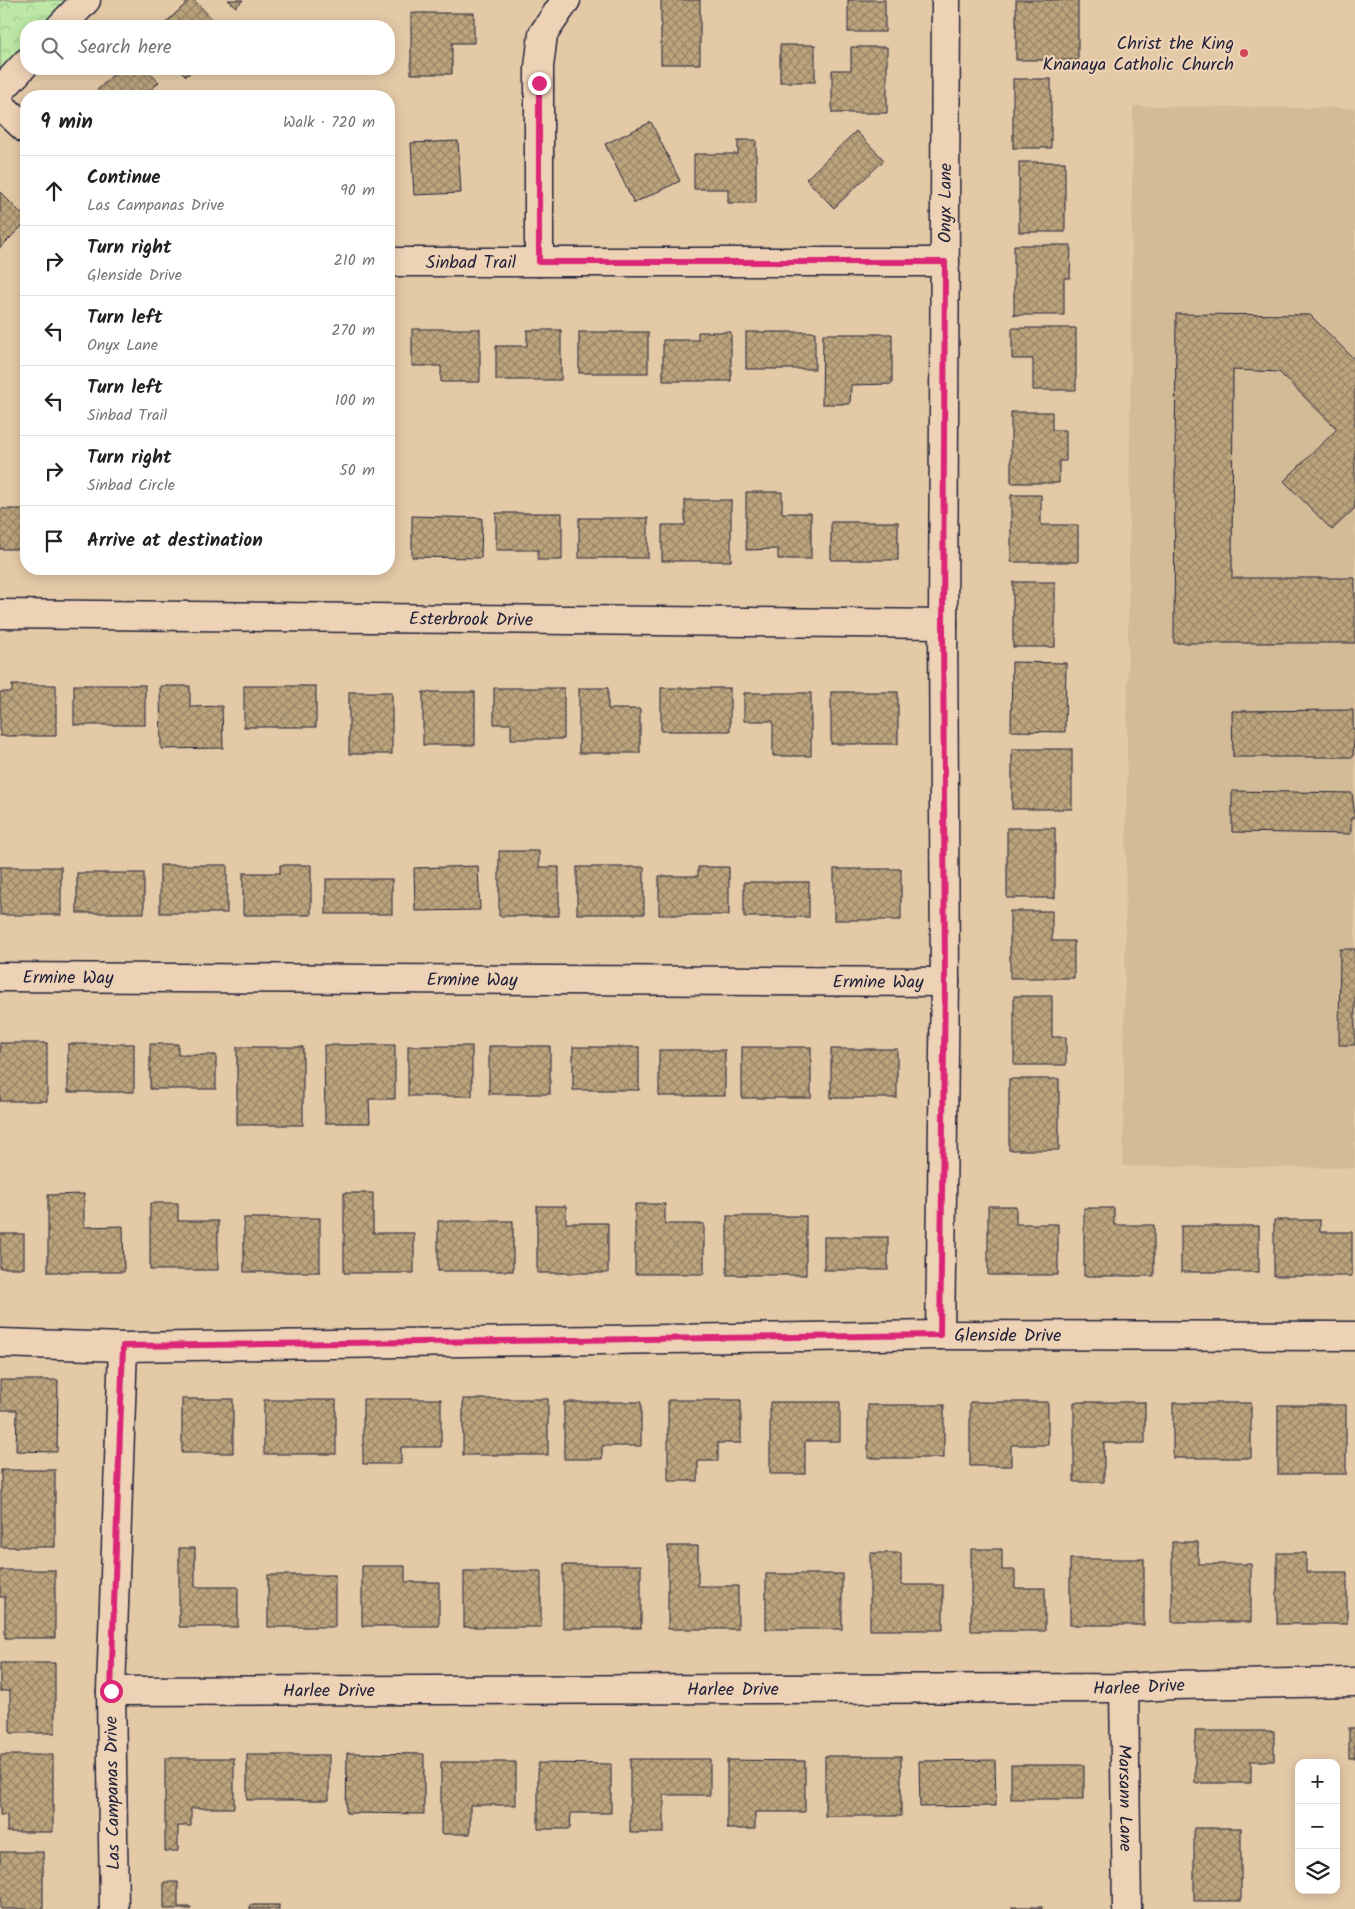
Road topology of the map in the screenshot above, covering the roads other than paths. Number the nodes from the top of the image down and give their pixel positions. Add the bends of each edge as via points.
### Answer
1 (86, 0) edge
2 (566, 0) edge
3 (946, 0) edge
4 (67, 20) edge
5 (20, 69) edge
6 (0, 91) edge
7 (0, 105) edge
8 (20, 123) edge
9 (395, 262) edge
10 (539, 262) junction
11 (945, 262) junction
12 (0, 614) edge
13 (943, 624) junction
14 (0, 977) edge
15 (945, 982) junction
16 (940, 1335) junction
17 (1355, 1336) edge
18 (0, 1343) edge
19 (123, 1346) junction
20 (1355, 1682) edge
21 (1124, 1688) junction
22 (111, 1691) junction
23 (114, 1909) edge
24 (1127, 1909) edge

1 - 4 street
2 - 10 street via 543,34 539,67
3 - 11 street, Onyx Lane
5 - 6 street
7 - 8 street
9 - 10 street, Sinbad Trail
10 - 11 street, Sinbad Trail
11 - 13 street, Onyx Lane
12 - 13 street, Esterbrook Drive
13 - 15 street, Onyx Lane
14 - 15 street, Ermine Way
15 - 16 street, Onyx Lane
16 - 17 street, Glenside Drive
16 - 19 street, Glenside Drive
18 - 19 street, Glenside Drive
19 - 22 street, Las Campanas Drive
20 - 21 street, Harlee Drive
21 - 22 street, Harlee Drive
21 - 24 street, Marsann Lane
22 - 23 street, Las Campanas Drive

